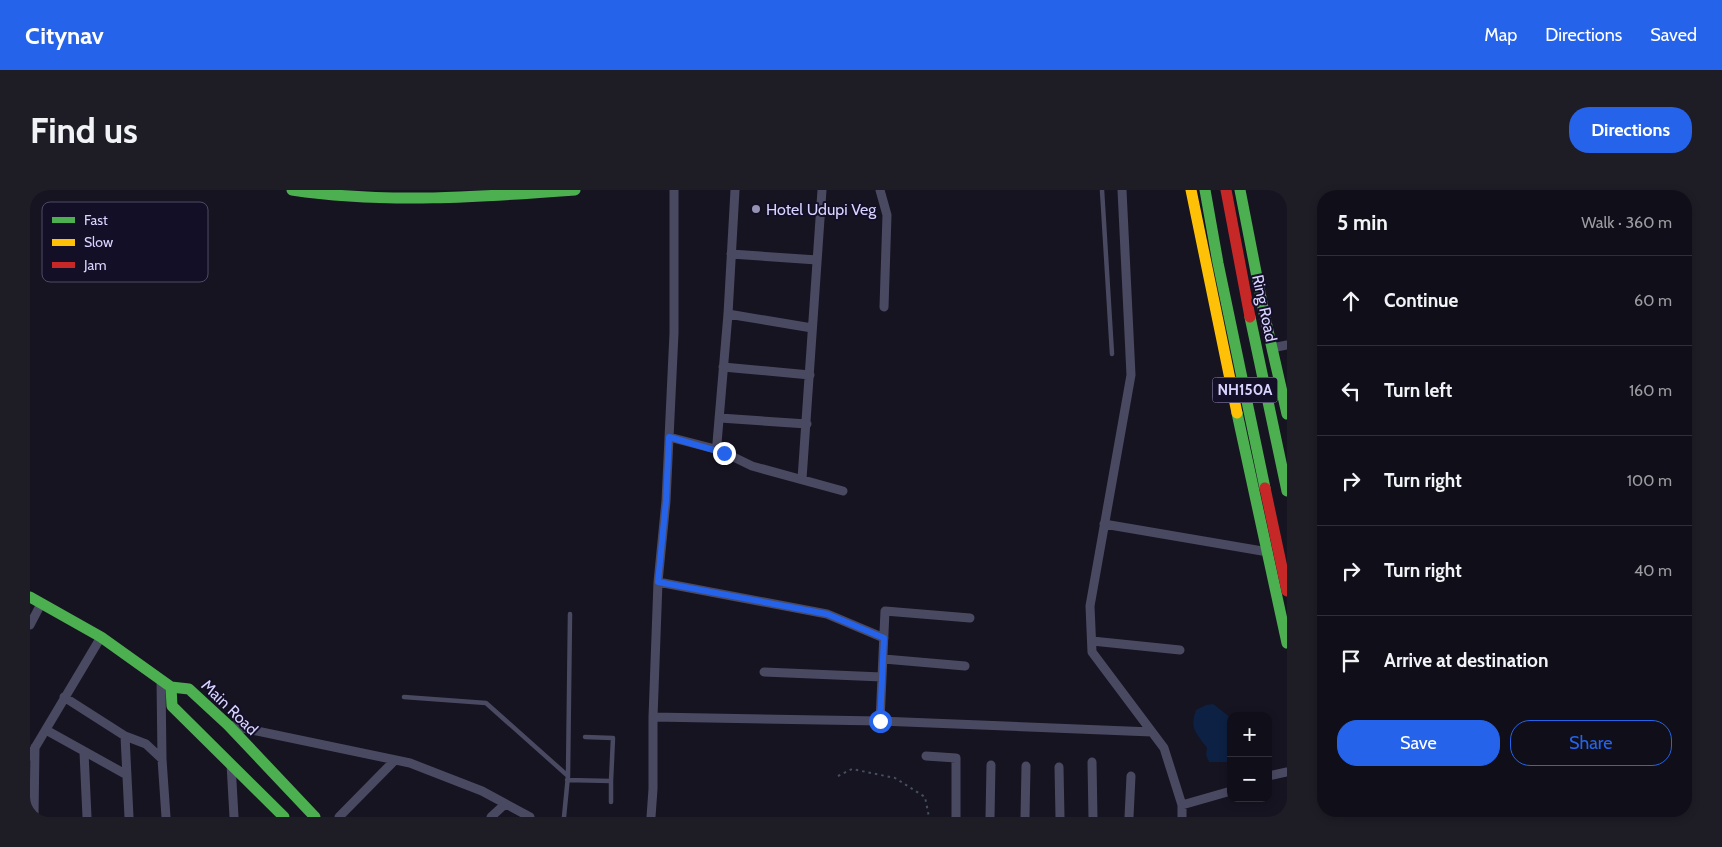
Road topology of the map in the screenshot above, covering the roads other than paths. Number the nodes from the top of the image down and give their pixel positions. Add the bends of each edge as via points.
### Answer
1 (292, 190) edge
2 (575, 190) edge
3 (674, 190) edge
4 (735, 190) edge
5 (822, 190) edge
6 (880, 190) edge
7 (1102, 190) edge
8 (1122, 190) edge
9 (1191, 190) edge
10 (1205, 190) edge
11 (1226, 190) edge
12 (1240, 190) edge
13 (312, 191) edge
14 (732, 254) junction
15 (817, 260) junction
16 (884, 307) dead end
17 (728, 314) junction
18 (812, 328) junction
19 (1287, 345) edge
20 (1272, 348) junction
21 (1112, 354) dead end
22 (723, 368) junction
23 (810, 374) junction
24 (1287, 414) edge
25 (720, 418) junction
26 (806, 424) junction
27 (669, 437) junction
28 (719, 450) junction
29 (802, 479) junction
30 (842, 491) dead end
31 (1287, 491) edge
32 (1104, 524) junction
33 (1268, 552) junction
34 (658, 582) junction
35 (1287, 591) edge
36 (30, 597) edge
37 (41, 604) junction
38 (570, 614) dead end
39 (970, 618) dead end
40 (30, 625) edge
41 (101, 637) junction
42 (884, 638) junction
43 (1092, 641) junction
44 (1287, 643) edge
45 (1180, 650) dead end
46 (884, 659) junction
47 (965, 666) dead end
48 (764, 672) dead end
49 (882, 677) junction
50 (161, 680) junction
51 (171, 687) junction
52 (64, 697) junction
53 (404, 697) dead end
54 (653, 717) junction
55 (880, 721) junction
56 (228, 725) junction
57 (46, 730) junction
58 (1152, 732) junction
59 (125, 736) junction
60 (585, 737) dead end
61 (35, 747) junction
62 (84, 752) junction
63 (30, 756) edge
64 (926, 756) dead end
65 (162, 759) junction
66 (395, 760) junction
67 (1092, 762) dead end
68 (231, 764) junction
69 (991, 765) dead end
70 (1026, 766) dead end
71 (1059, 767) dead end
72 (1287, 772) edge
73 (127, 775) junction
74 (1272, 775) edge
75 (1131, 776) dead end
76 (568, 778) junction
77 (611, 781) junction
78 (1227, 792) edge
79 (611, 802) dead end
80 (505, 804) junction
81 (1182, 805) junction
82 (274, 811) edge
83 (34, 817) edge
84 (87, 817) edge
85 (129, 817) edge
86 (166, 817) edge
87 (234, 817) edge
88 (284, 817) edge
89 (315, 817) edge
90 (340, 817) edge
91 (491, 817) edge
92 (530, 817) edge
93 (564, 817) edge
94 (651, 817) edge
95 (956, 817) edge
96 (990, 817) edge
97 (1025, 817) edge
98 (1060, 817) edge
99 (1093, 817) edge
100 (1129, 817) edge
101 (1182, 817) edge

1 - 13 main road
2 - 13 main road via 464,198
3 - 27 street via 674,333
4 - 14 street
5 - 15 street
6 - 16 street via 887,215
7 - 21 lane
8 - 32 street via 1131,374
9 - 33 main road
10 - 35 main road, NH150A
11 - 31 main road, Ring Road / NH150A
12 - 20 main road
14 - 15 street
14 - 17 street
15 - 18 street
17 - 18 street
17 - 22 street
18 - 23 street
19 - 20 street
20 - 24 main road
22 - 23 street
22 - 25 street
23 - 26 street
25 - 26 street
25 - 28 street
26 - 29 street
27 - 28 street
27 - 34 street
28 - 29 street via 752,466
29 - 30 street
32 - 33 street
32 - 43 street via 1090,606
33 - 44 main road
34 - 42 street via 827,614
34 - 54 street
36 - 37 main road, Main Road
37 - 40 street
37 - 41 main road, Main Road
38 - 76 lane
39 - 42 street via 885,612
41 - 50 main road, Main Road
41 - 52 street
42 - 46 street
43 - 45 street
43 - 58 street via 1092,652
46 - 47 street
46 - 49 street
48 - 49 street
49 - 55 street
50 - 51 main road, Main Road
50 - 65 street
51 - 56 main road, Main Road via 189,689
51 - 68 main road via 172,706
52 - 57 street
52 - 59 street
53 - 76 lane via 486,703
54 - 55 street
54 - 94 street
55 - 58 street
56 - 66 street
56 - 89 main road, Main Road
57 - 61 street
57 - 62 street
58 - 81 street via 1164,748
59 - 65 street via 146,744
59 - 73 street
60 - 77 lane via 613,738
61 - 63 street
61 - 83 street
62 - 73 street
62 - 84 street
64 - 95 street via 956,758
65 - 86 street
66 - 80 street via 482,791
66 - 90 street
67 - 99 street
68 - 82 main road
68 - 87 street
69 - 96 street
70 - 97 street
71 - 98 street
72 - 74 street
73 - 85 street
75 - 100 street
76 - 77 lane
76 - 93 lane
77 - 79 lane
78 - 81 street
80 - 91 street
80 - 92 street
81 - 101 street
82 - 88 main road

